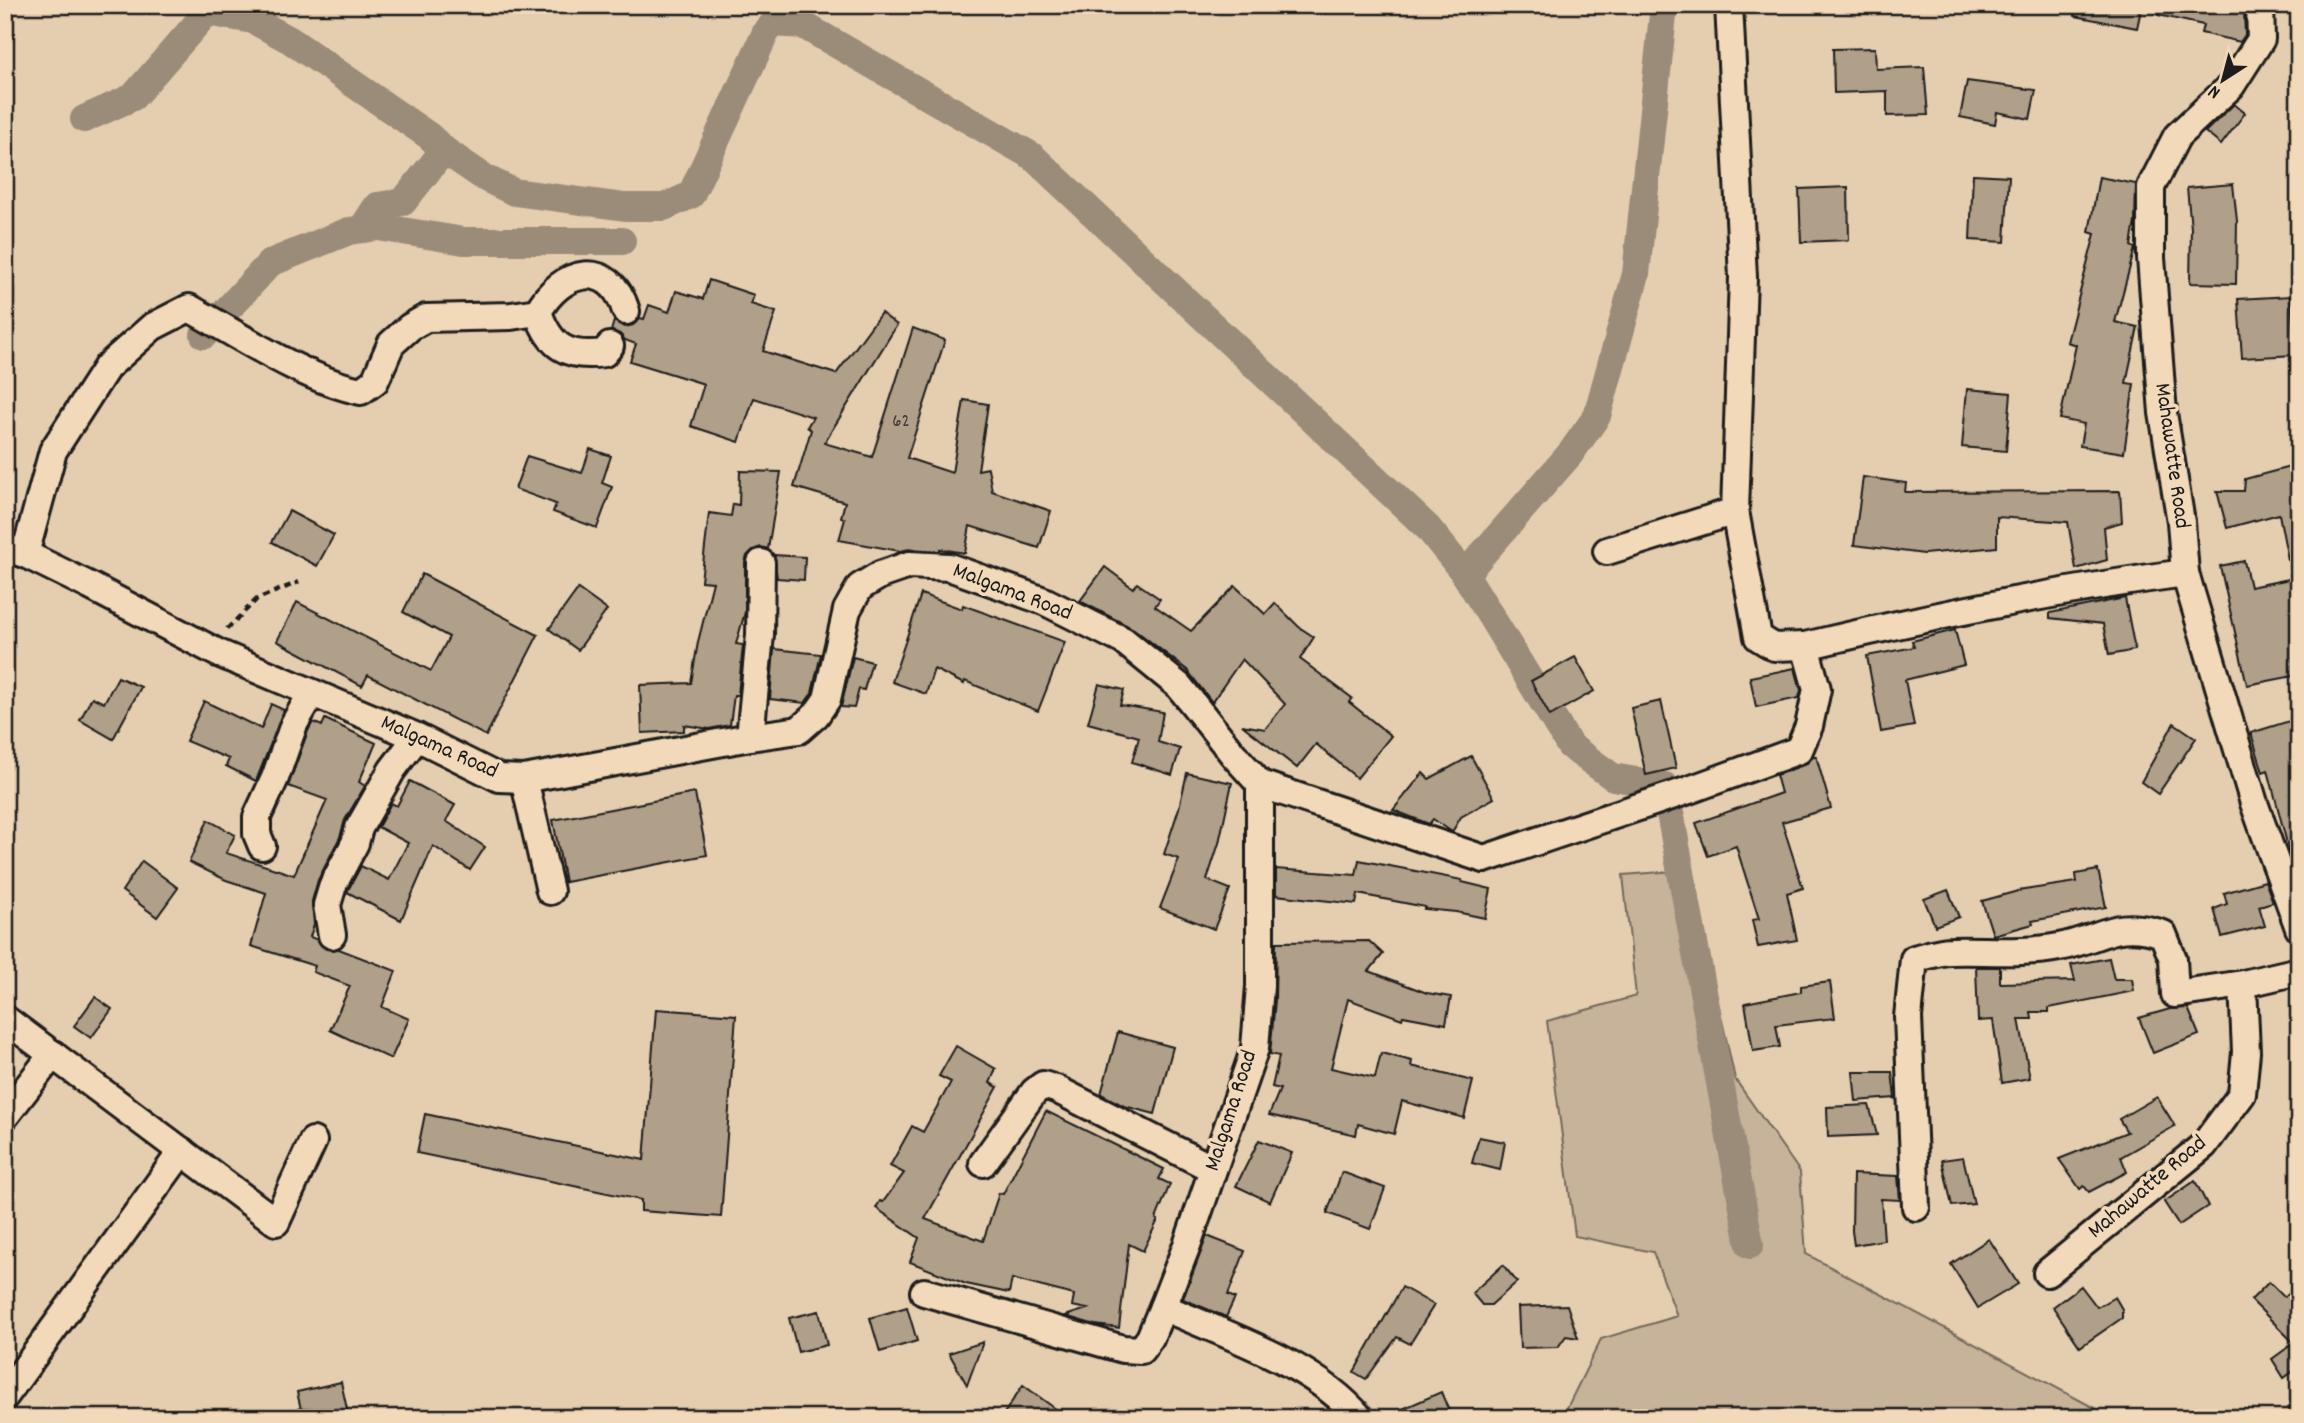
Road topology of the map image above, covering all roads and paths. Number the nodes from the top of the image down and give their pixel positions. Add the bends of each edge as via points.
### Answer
1 (1729, 5) edge
2 (2260, 5) edge
3 (626, 311) dead end
4 (538, 312) junction
5 (610, 346) dead end
6 (1735, 511) junction
7 (15, 551) edge
8 (1607, 551) dead end
9 (761, 563) dead end
10 (2185, 573) junction
11 (299, 582) dead end
12 (1805, 646) junction
13 (218, 653) junction
14 (312, 693) junction
15 (416, 737) junction
16 (750, 737) junction
17 (524, 779) junction
18 (1260, 784) junction
19 (262, 846) dead end
20 (550, 891) dead end
21 (2299, 928) edge
22 (332, 935) dead end
23 (2299, 971) edge
24 (2243, 984) junction
25 (5, 1019) edge
26 (53, 1054) junction
27 (5, 1116) edge
28 (313, 1141) dead end
29 (182, 1151) junction
30 (983, 1163) dead end
31 (1213, 1169) junction
32 (1916, 1207) dead end
33 (2046, 1273) dead end
34 (925, 1292) dead end
35 (1163, 1307) junction
36 (5, 1396) edge
37 (2299, 1399) edge
38 (1360, 1418) edge
39 (2279, 1418) edge

1 - 6 street via 1743,277
2 - 10 street, Mahawatte Road via 2261,39 2231,86 2177,136 2151,187 2151,257 2163,413
3 - 4 street via 623,300 604,280 579,275 564,280
4 - 5 street via 554,343 572,354 604,353
4 - 7 street via 426,318 391,344 375,382 362,390 312,375 189,308 152,327 107,367 53,451
6 - 8 street
6 - 12 street via 1758,637 1774,647
7 - 13 street, Malgama Road
9 - 16 street via 760,635
10 - 12 street via 1908,621
10 - 21 street, Mahawatte Road via 2254,803
11 - 13 path via 257,599 226,629
12 - 18 street via 1817,689 1799,750 1484,859
13 - 14 street, Malgama Road
14 - 15 street, Malgama Road
14 - 19 street via 294,724 257,817
15 - 17 street, Malgama Road via 499,778
15 - 22 street via 359,828 333,885 327,905
16 - 17 street, Malgama Road
16 - 18 street, Malgama Road via 799,730 816,715 827,699 847,610 860,587 909,565 949,567 1044,601 1124,641 1180,685
17 - 20 street
18 - 31 street, Malgama Road via 1260,986 1255,1048
23 - 24 street
24 - 32 street via 2175,995 2173,959 2163,934 2150,929 2114,928 2059,947 1948,951 1914,959 1908,1017
24 - 33 street, Mahawatte Road via 2246,1052 2242,1094 2204,1145
25 - 26 street
26 - 27 street
26 - 29 street
28 - 29 street via 276,1222
29 - 36 street
30 - 31 street via 1043,1085
31 - 35 street, Malgama Road
34 - 35 street, Malgama Road via 1123,1349 1141,1350
35 - 38 street via 1295,1366
37 - 39 path

